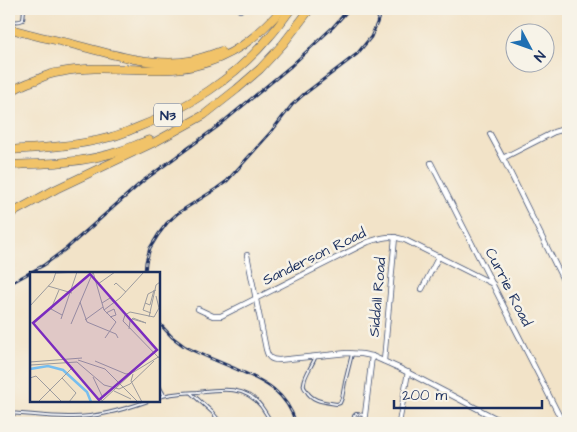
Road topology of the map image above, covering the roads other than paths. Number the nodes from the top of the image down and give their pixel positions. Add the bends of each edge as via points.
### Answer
1 (9, 9) edge
2 (24, 9) edge
3 (291, 9) edge
4 (310, 9) edge
5 (281, 10) edge
6 (9, 18) edge
7 (9, 28) edge
8 (238, 89) junction
9 (9, 93) edge
10 (568, 124) edge
11 (566, 131) edge
12 (490, 134) dead end
13 (9, 150) edge
14 (503, 158) junction
15 (431, 163) dead end
16 (9, 165) edge
17 (45, 194) junction
18 (9, 207) edge
19 (9, 216) edge
20 (395, 236) junction
21 (247, 255) dead end
22 (439, 256) junction
23 (566, 281) edge
24 (493, 284) junction
25 (422, 289) dead end
26 (568, 290) edge
27 (256, 298) junction
28 (198, 309) dead end
29 (352, 354) junction
30 (315, 356) junction
31 (372, 356) junction
32 (384, 360) junction
33 (408, 372) junction
34 (160, 388) edge
35 (191, 393) junction
36 (164, 396) junction
37 (160, 397) edge
38 (145, 402) edge
39 (9, 413) edge
40 (364, 415) junction
41 (220, 423) edge
42 (270, 423) edge
43 (353, 423) edge
44 (364, 423) edge
45 (399, 423) edge
46 (503, 423) edge
47 (563, 423) edge

1 - 6 lane
2 - 6 lane via 22,21
3 - 13 highway, N3 via 270,37 242,64 183,108 112,137
4 - 8 highway, N3 via 283,44
5 - 7 highway via 242,40 223,50 182,62 148,61 112,54
5 - 9 highway via 245,44 209,62 179,68 62,71
8 - 16 highway, N3 via 202,113 119,152 50,164
8 - 17 highway via 204,114 156,142
10 - 11 lane
11 - 14 street via 554,132
12 - 14 street
14 - 23 street
15 - 24 street, Currie Road
17 - 18 highway
17 - 19 highway
20 - 22 street
20 - 27 street, Sanderson Road via 368,242
20 - 32 street, Siddall Road
21 - 27 street
22 - 24 street
22 - 25 street
23 - 26 street
24 - 47 street, Currie Road
27 - 28 street, Sanderson Road via 221,316
27 - 30 street via 268,355 273,360
29 - 30 street
29 - 30 lane via 342,398 337,404 316,400 304,388
29 - 31 street
31 - 32 street
31 - 40 street
32 - 33 street
33 - 45 street
33 - 46 street
34 - 36 lane
35 - 36 lane
35 - 41 lane
35 - 42 lane via 228,389 250,395 266,413
36 - 37 lane
38 - 39 lane via 85,417
40 - 43 lane via 356,414
40 - 44 street

